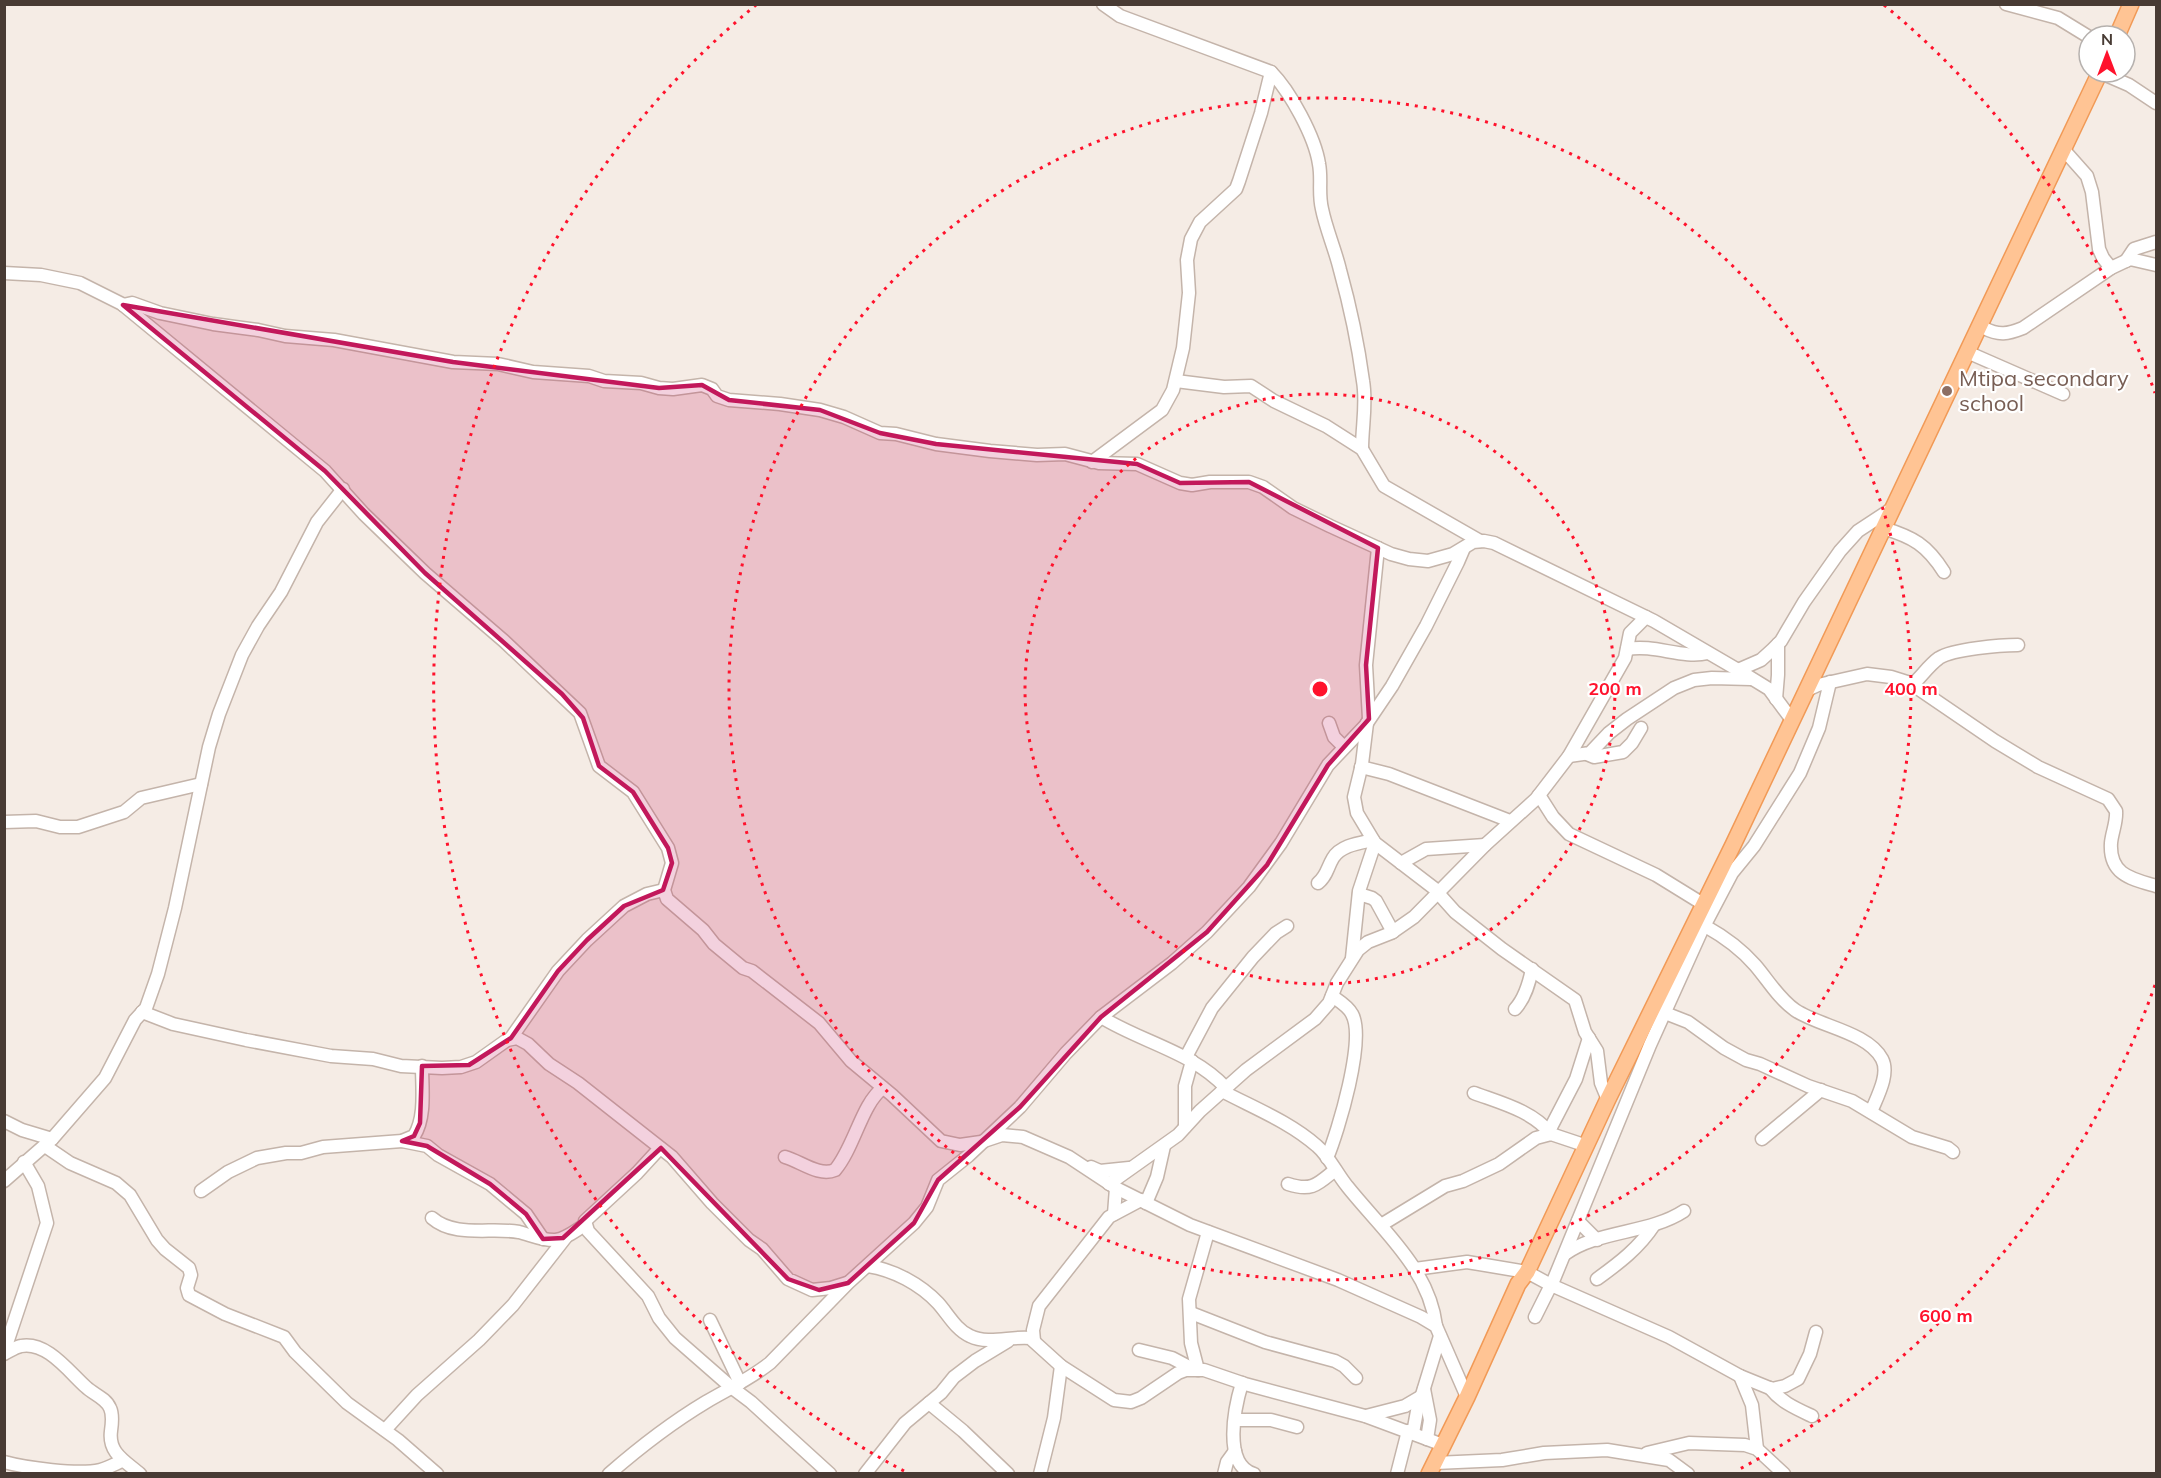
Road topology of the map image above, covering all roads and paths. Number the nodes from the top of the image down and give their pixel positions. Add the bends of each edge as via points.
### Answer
1 (1103, 4) edge
2 (2006, 4) edge
3 (2132, 4) edge
4 (2122, 24) edge
5 (2077, 30) edge
6 (1271, 72) junction
7 (2093, 84) edge
8 (2127, 84) edge
9 (2157, 103) edge
10 (2063, 149) junction
11 (2157, 242) edge
12 (2126, 261) junction
13 (2157, 265) edge
14 (2111, 268) junction
15 (4, 273) edge
16 (123, 305) junction
17 (1982, 321) junction
18 (1966, 352) junction
19 (1176, 381) junction
20 (2063, 394) dead end
21 (1362, 449) junction
22 (1092, 462) junction
23 (343, 489) junction
24 (1893, 508) junction
25 (1883, 528) junction
26 (1480, 541) junction
27 (1378, 548) junction
28 (1464, 548) junction
29 (1944, 572) dead end
30 (1646, 617) junction
31 (1778, 644) junction
32 (2019, 645) dead end
33 (1627, 649) junction
34 (1708, 653) junction
35 (1738, 670) junction
36 (1752, 679) junction
37 (1830, 682) junction
38 (1912, 685) junction
39 (1807, 690) junction
40 (1776, 699) junction
41 (1792, 720) junction
42 (1368, 721) junction
43 (1329, 723) dead end
44 (1641, 728) dead end
45 (1344, 747) junction
46 (1587, 754) junction
47 (1569, 756) junction
48 (1361, 767) junction
49 (201, 784) junction
50 (1539, 795) junction
51 (1510, 821) junction
52 (4, 822) edge
53 (1374, 842) junction
54 (1485, 845) junction
55 (1401, 863) junction
56 (1318, 884) dead end
57 (2157, 886) edge
58 (664, 890) junction
59 (1438, 893) junction
60 (1359, 894) junction
61 (1703, 904) junction
62 (1287, 926) dead end
63 (1705, 926) junction
64 (1393, 932) junction
65 (1352, 959) junction
66 (1532, 969) junction
67 (1332, 996) junction
68 (1515, 1009) dead end
69 (142, 1012) junction
70 (1665, 1013) junction
71 (1101, 1017) junction
72 (511, 1038) junction
73 (1589, 1038) junction
74 (1189, 1059) junction
75 (422, 1066) junction
76 (883, 1088) junction
77 (1224, 1089) junction
78 (1821, 1090) junction
79 (1474, 1093) dead end
80 (1608, 1100) junction
81 (1871, 1112) junction
82 (4, 1121) edge
83 (1185, 1127) junction
84 (1550, 1133) junction
85 (1762, 1138) dead end
86 (402, 1141) junction
87 (48, 1142) junction
88 (981, 1142) junction
89 (1164, 1146) junction
90 (1587, 1146) junction
91 (660, 1148) junction
92 (1953, 1152) dead end
93 (785, 1157) dead end
94 (1327, 1158) junction
95 (24, 1162) junction
96 (1081, 1164) junction
97 (1133, 1167) junction
98 (1335, 1170) junction
99 (4, 1181) edge
100 (1288, 1184) dead end
101 (1113, 1186) junction
102 (201, 1191) dead end
103 (1143, 1202) junction
104 (1684, 1211) dead end
105 (1114, 1214) junction
106 (432, 1218) dead end
107 (1578, 1221) junction
108 (585, 1225) junction
109 (1381, 1225) junction
110 (1654, 1225) junction
111 (1208, 1232) junction
112 (566, 1237) junction
113 (543, 1239) junction
114 (1597, 1240) junction
115 (1565, 1254) junction
116 (868, 1266) junction
117 (1415, 1269) junction
118 (1527, 1272) junction
119 (1597, 1279) dead end
120 (848, 1283) junction
121 (1551, 1285) junction
122 (1191, 1313) junction
123 (1535, 1317) dead end
124 (710, 1320) dead end
125 (1438, 1331) junction
126 (1816, 1332) dead end
127 (1011, 1340) junction
128 (1034, 1341) junction
129 (1139, 1350) dead end
130 (4, 1353) edge
131 (1061, 1366) junction
132 (1196, 1369) junction
133 (1740, 1376) junction
134 (1356, 1378) dead end
135 (1242, 1383) junction
136 (736, 1385) junction
137 (1770, 1388) junction
138 (1423, 1392) junction
139 (1467, 1397) junction
140 (929, 1403) junction
141 (1365, 1416) junction
142 (1812, 1416) dead end
143 (1235, 1419) junction
144 (1298, 1427) dead end
145 (385, 1430) junction
146 (1410, 1432) junction
147 (1427, 1439) junction
148 (1443, 1445) junction
149 (1757, 1449) junction
150 (1235, 1450) junction
151 (1643, 1454) junction
152 (122, 1461) junction
153 (4, 1462) edge
154 (1432, 1468) edge
155 (140, 1473) edge
156 (437, 1473) edge
157 (609, 1473) edge
158 (830, 1473) edge
159 (865, 1473) edge
160 (1008, 1473) edge
161 (1040, 1473) edge
162 (1224, 1473) edge
163 (1254, 1473) edge
164 (1397, 1473) edge
165 (1688, 1473) edge
166 (1784, 1473) edge

1 - 6 street via 1120,16
2 - 5 street via 2058,18
3 - 4 main road
6 - 19 street via 1236,189 1200,222 1191,239 1186,260 1189,293
6 - 21 street via 1281,82 1314,143 1320,165 1318,189 1348,303 1363,380
7 - 10 main road
8 - 9 street
10 - 14 street via 2088,176 2099,249
10 - 17 main road
11 - 12 street via 2134,249
12 - 13 street via 2134,259
12 - 14 street
14 - 17 street via 2023,328 2000,335 1984,328
15 - 16 street via 80,283
16 - 22 street via 132,303 213,324 334,340 453,362 498,364 659,388 702,385 729,400 820,411 880,433 990,451 1065,454
16 - 23 street
17 - 18 main road
18 - 20 street
18 - 24 main road
19 - 21 street via 1251,386
19 - 22 street via 1162,410
21 - 26 street via 1384,486
22 - 27 street via 1137,464 1186,484 1250,482 1293,508
23 - 49 street via 317,522 281,592 242,655 219,714
23 - 58 street via 374,525 580,713 599,766 633,792 668,848 672,863
24 - 25 main road
24 - 31 street via 1858,531 1840,551
25 - 29 street via 1919,542
25 - 39 main road
26 - 28 street
26 - 30 street via 1522,555
27 - 28 street via 1409,560 1428,561
27 - 42 street via 1366,665
28 - 42 street via 1410,656
30 - 33 street via 1630,633
30 - 34 street
31 - 35 street via 1761,660
31 - 40 street
32 - 38 street via 1950,653 1939,658
33 - 34 street
33 - 47 street
34 - 35 street
35 - 36 street
36 - 40 street
36 - 46 street via 1694,680 1674,688 1627,719
37 - 38 street via 1867,674
37 - 39 street
37 - 63 street via 1819,728 1800,772 1754,846 1732,873
38 - 57 street via 2038,767 2108,799 2116,811 2111,844 2118,870
39 - 41 main road
40 - 41 street
41 - 61 main road
42 - 45 street
42 - 48 street
43 - 45 street via 1334,737
44 - 46 street via 1623,752 1594,757
45 - 71 street via 1328,765 1249,887 1172,963
46 - 47 street
47 - 50 street
48 - 51 street
48 - 53 street via 1354,804
49 - 52 street via 141,798 124,812 78,827 36,821
49 - 69 street via 175,908
50 - 51 street
50 - 61 street via 1569,834 1614,853
51 - 54 street
53 - 55 street
53 - 56 street via 1337,853
53 - 60 street
54 - 55 street via 1426,849
54 - 59 street
55 - 59 street
58 - 72 street via 624,906 587,940 548,984
58 - 76 street via 667,900 714,944 819,1023 850,1061
59 - 64 street
59 - 66 street via 1455,912
60 - 64 street via 1376,901
60 - 65 street
61 - 80 main road
62 - 74 street via 1253,957 1212,1008
63 - 70 street
63 - 81 street via 1754,963 1794,1010 1845,1031 1882,1059 1882,1082
64 - 65 street via 1368,942
65 - 67 street
66 - 68 street via 1521,1003
66 - 73 street via 1575,1000
67 - 77 street via 1315,1019
67 - 94 street via 1353,1015 1357,1042 1336,1137
69 - 75 street via 177,1025 316,1054
69 - 87 street via 105,1078
70 - 78 street via 1688,1022 1746,1060
70 - 107 street
71 - 74 street
71 - 88 street via 1020,1107
72 - 75 street via 469,1065
72 - 91 street via 528,1044
73 - 80 street via 1597,1051 1601,1083
73 - 84 street via 1576,1079
74 - 77 street via 1206,1069
74 - 83 street
75 - 86 street via 420,1123 414,1136
76 - 88 street via 941,1141 953,1145
76 - 93 street via 835,1170 826,1172
77 - 83 street
77 - 94 street via 1306,1138
78 - 81 street
78 - 85 street
79 - 84 street via 1515,1108
80 - 90 main road
81 - 92 street via 1912,1137
82 - 87 street
83 - 89 street
84 - 90 street
84 - 109 street via 1536,1137 1499,1164 1444,1186
86 - 102 street via 257,1158
86 - 113 street via 427,1146 490,1184 526,1214
87 - 95 street
87 - 145 street via 70,1163 125,1190 157,1240 189,1268 189,1294 225,1314 284,1336 295,1352 347,1402
88 - 96 street via 1002,1135 1023,1137
88 - 116 street via 938,1180 922,1213
89 - 97 street
89 - 103 street via 1157,1177
90 - 118 main road
91 - 108 street via 592,1212
91 - 120 street via 788,1279 812,1290
94 - 98 street
95 - 99 street
95 - 130 street via 38,1186 47,1223
96 - 97 street via 1100,1171
96 - 101 street
97 - 101 street
98 - 100 street via 1316,1186 1301,1188
98 - 109 street
101 - 103 street
101 - 105 street
103 - 105 street
103 - 111 street
104 - 110 street
105 - 128 street via 1039,1306
106 - 113 street via 453,1228 518,1232
107 - 114 street
107 - 115 street
108 - 112 street
108 - 136 street via 648,1296 668,1330
109 - 117 street
110 - 114 street
110 - 119 street via 1632,1252
111 - 122 street via 1189,1299
111 - 125 street via 1338,1280 1420,1317
112 - 113 street
112 - 145 street via 513,1305
114 - 115 street
115 - 121 street
116 - 120 street
116 - 127 street via 884,1269 917,1286 966,1335
117 - 118 street via 1467,1262
117 - 125 street
118 - 121 street
118 - 139 main road
120 - 136 street via 770,1364
121 - 123 street
121 - 133 street via 1669,1337
122 - 132 street via 1190,1337
122 - 134 street via 1265,1342 1335,1361
124 - 136 street
125 - 138 street
125 - 139 street
126 - 137 street via 1798,1380 1778,1389
127 - 128 street via 1025,1337
127 - 140 street via 962,1371
128 - 131 street
129 - 132 street
130 - 152 street via 24,1346 45,1351 104,1399 112,1414 111,1443
131 - 132 street via 1114,1400 1131,1402 1178,1373
131 - 161 street via 1054,1418
132 - 135 street
133 - 137 street
133 - 149 street via 1752,1406
135 - 141 street
135 - 143 street
136 - 157 street via 651,1438
136 - 158 street
137 - 142 street via 1777,1398
138 - 141 street via 1405,1406
138 - 146 street
138 - 147 street via 1430,1412
139 - 148 main road
140 - 159 street via 905,1424
140 - 160 street
141 - 146 street
143 - 144 street via 1271,1420
143 - 150 street
145 - 156 street
146 - 147 street
146 - 164 street
147 - 148 street
148 - 154 main road
149 - 151 street via 1689,1443
149 - 166 street
150 - 162 street
150 - 163 street via 1240,1466
151 - 154 street via 1573,1451
151 - 165 street via 1669,1460
152 - 153 street via 87,1471
152 - 155 street

